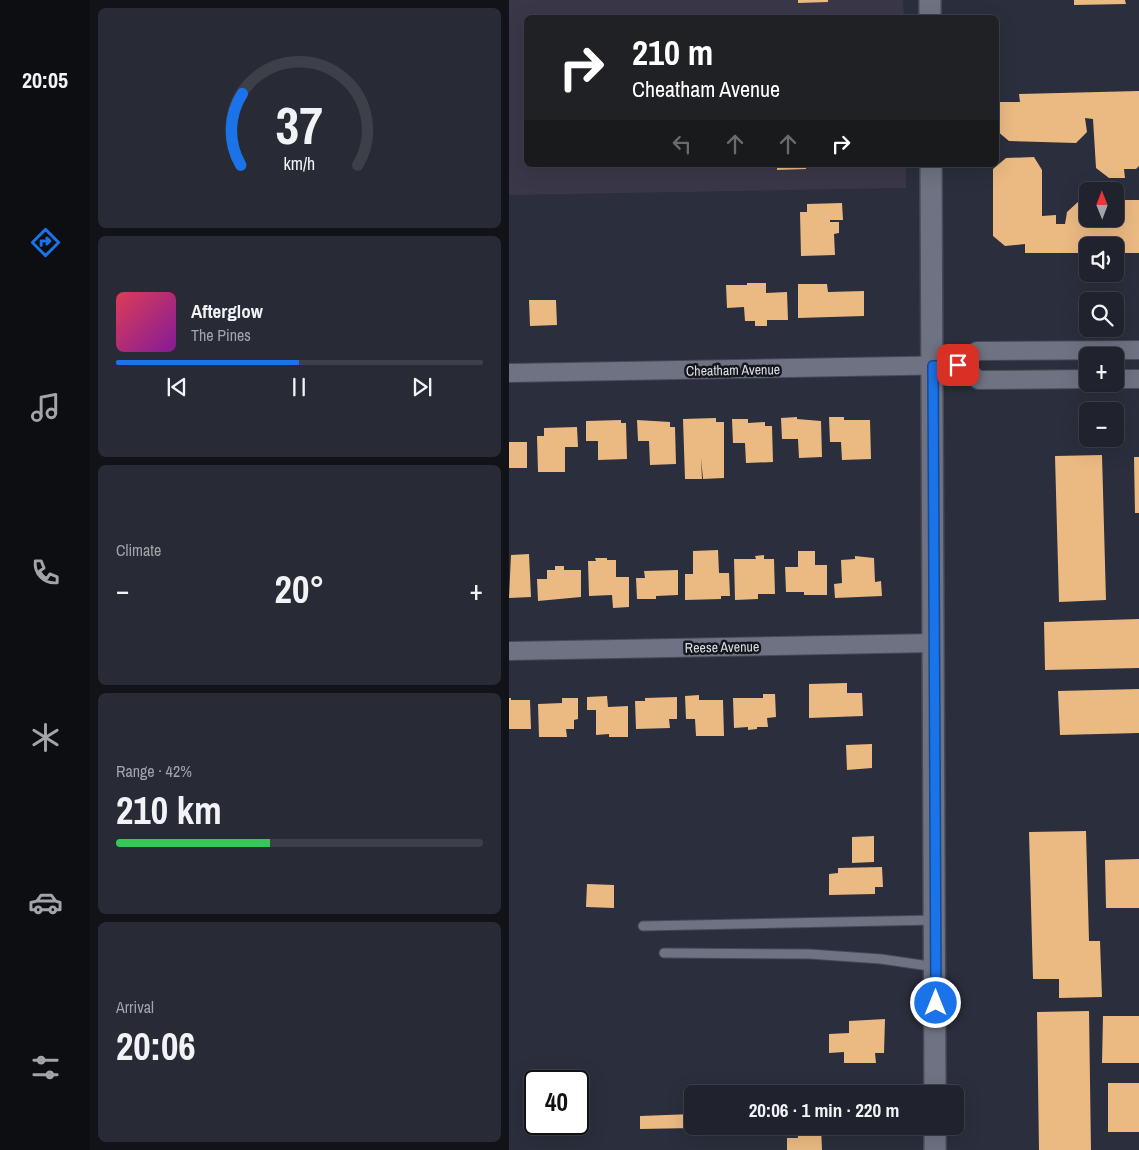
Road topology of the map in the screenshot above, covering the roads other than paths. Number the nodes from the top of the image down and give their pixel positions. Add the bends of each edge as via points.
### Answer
1 (930, 0) edge
2 (931, 15) edge
3 (931, 167) edge
4 (1139, 350) edge
5 (958, 365) junction
6 (933, 366) junction
7 (509, 374) edge
8 (1079, 379) edge
9 (1124, 379) edge
10 (1139, 379) edge
11 (934, 643) junction
12 (509, 651) edge
13 (936, 920) junction
14 (643, 926) dead end
15 (663, 952) dead end
16 (936, 967) junction
17 (935, 1085) edge
18 (935, 1135) edge
19 (935, 1150) edge

1 - 2 street
3 - 6 street
4 - 5 street via 977,351
5 - 6 street, Cheatham Avenue
5 - 8 street via 979,380
6 - 7 street, Cheatham Avenue
6 - 11 street
9 - 10 street
11 - 12 street, Reese Avenue
11 - 13 street
13 - 14 lane
13 - 16 street
15 - 16 lane via 809,954
16 - 17 street
18 - 19 street

